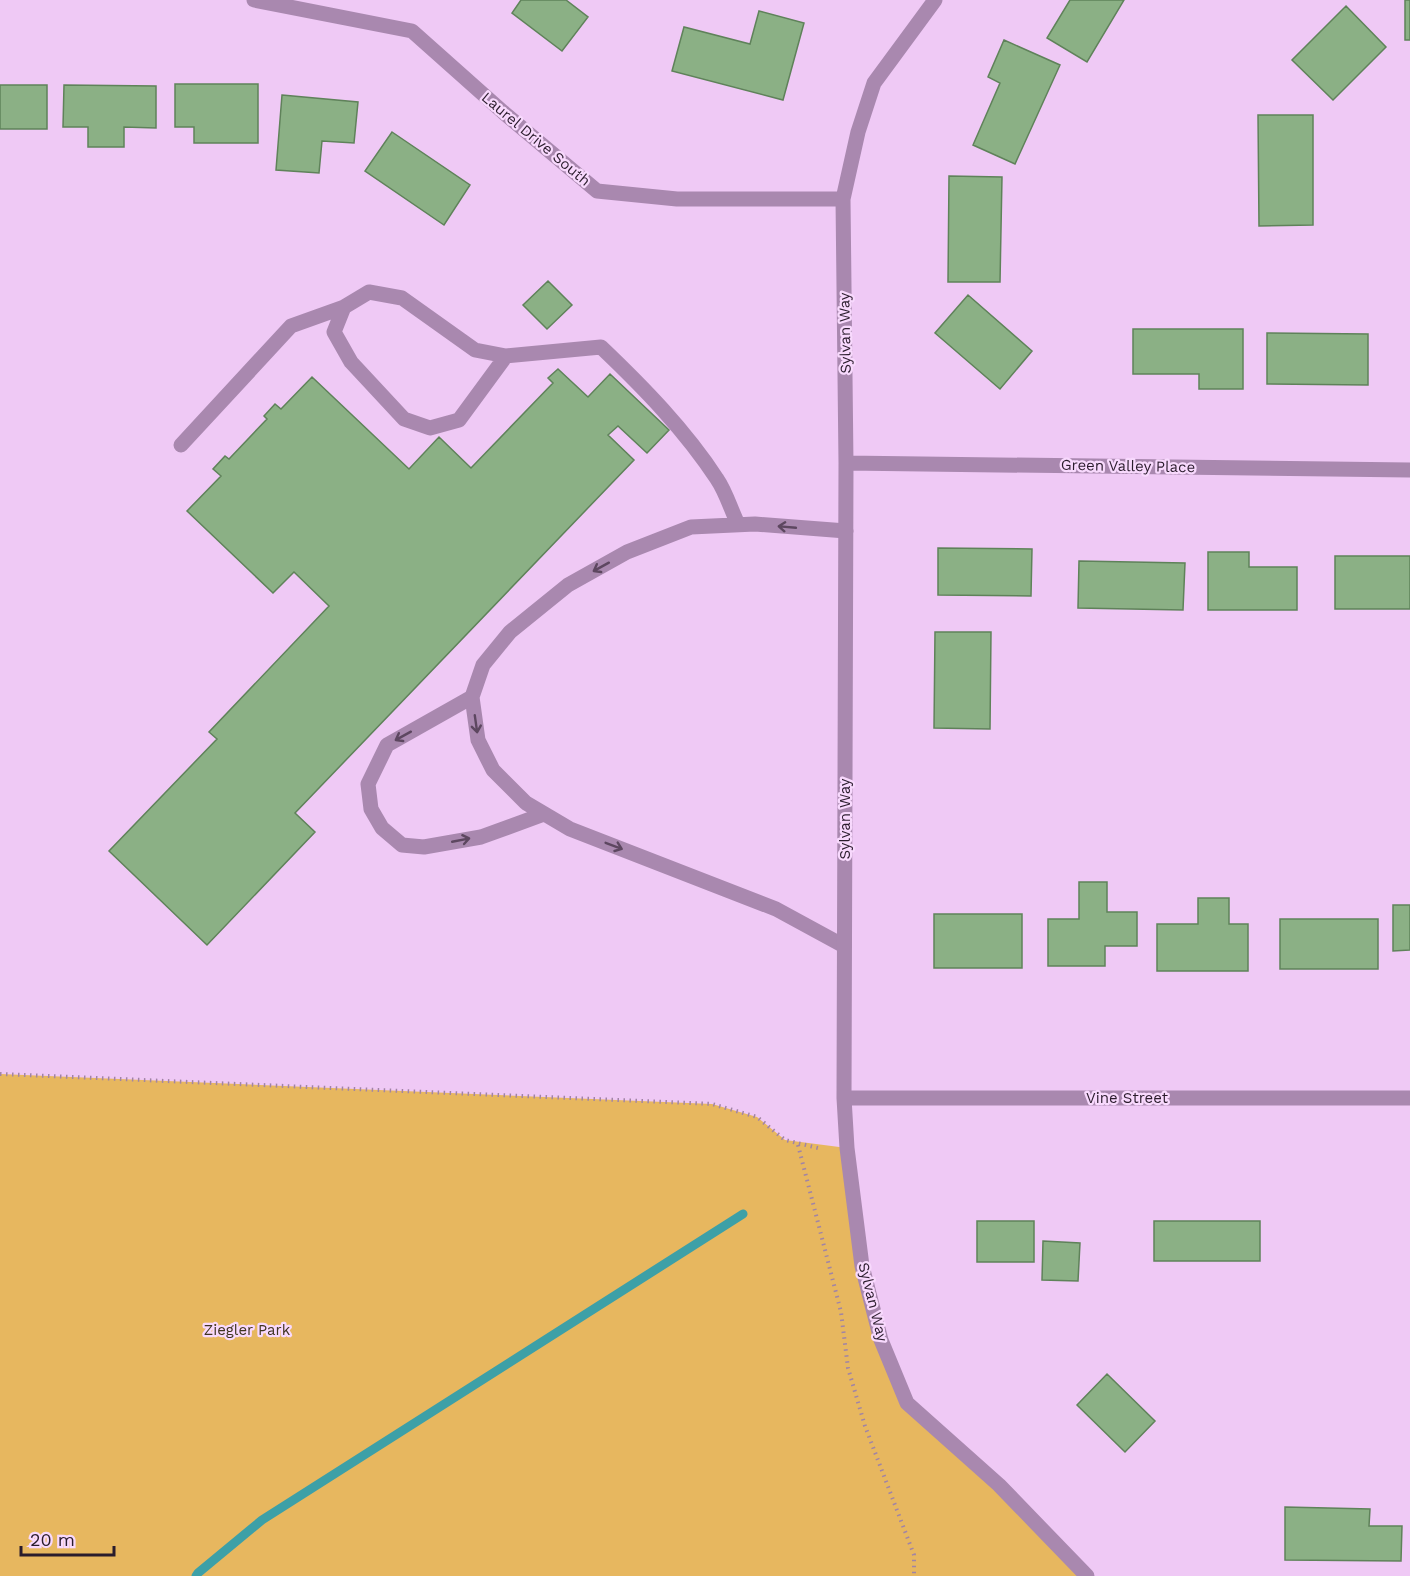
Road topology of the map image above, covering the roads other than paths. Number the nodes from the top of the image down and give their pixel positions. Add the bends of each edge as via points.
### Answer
1 (254, 0) edge
2 (935, 0) edge
3 (843, 199) junction
4 (344, 307) junction
5 (506, 356) junction
6 (181, 445) dead end
7 (846, 463) junction
8 (1410, 470) edge
9 (738, 524) junction
10 (846, 531) junction
11 (472, 697) junction
12 (544, 814) junction
13 (844, 946) junction
14 (844, 1098) junction
15 (1410, 1098) edge
16 (1086, 1576) edge

1 - 3 street, Laurel Drive South via 412,31 597,190 676,199
2 - 3 street, Sylvan Way via 874,83
3 - 7 street, Sylvan Way
4 - 5 street via 369,292 402,298 475,350
4 - 5 street via 334,332 351,362 404,419 430,428 459,420
4 - 6 street via 291,326
5 - 9 street via 601,347 643,387 691,445 718,480
7 - 8 street, Green Valley Place
7 - 10 street, Sylvan Way
10 -> 9 street
9 -> 11 street via 691,527 627,552 568,585 510,632 483,665
10 - 13 street, Sylvan Way
11 -> 12 street via 478,740 494,770 526,804
11 -> 12 street via 387,745 368,784 371,809 382,828 402,845 424,848 481,837
12 -> 13 street via 570,829 776,909
13 - 14 street, Sylvan Way
14 - 15 street, Vine Street
14 - 16 street, Sylvan Way via 862,1266 881,1340 907,1403 999,1485

